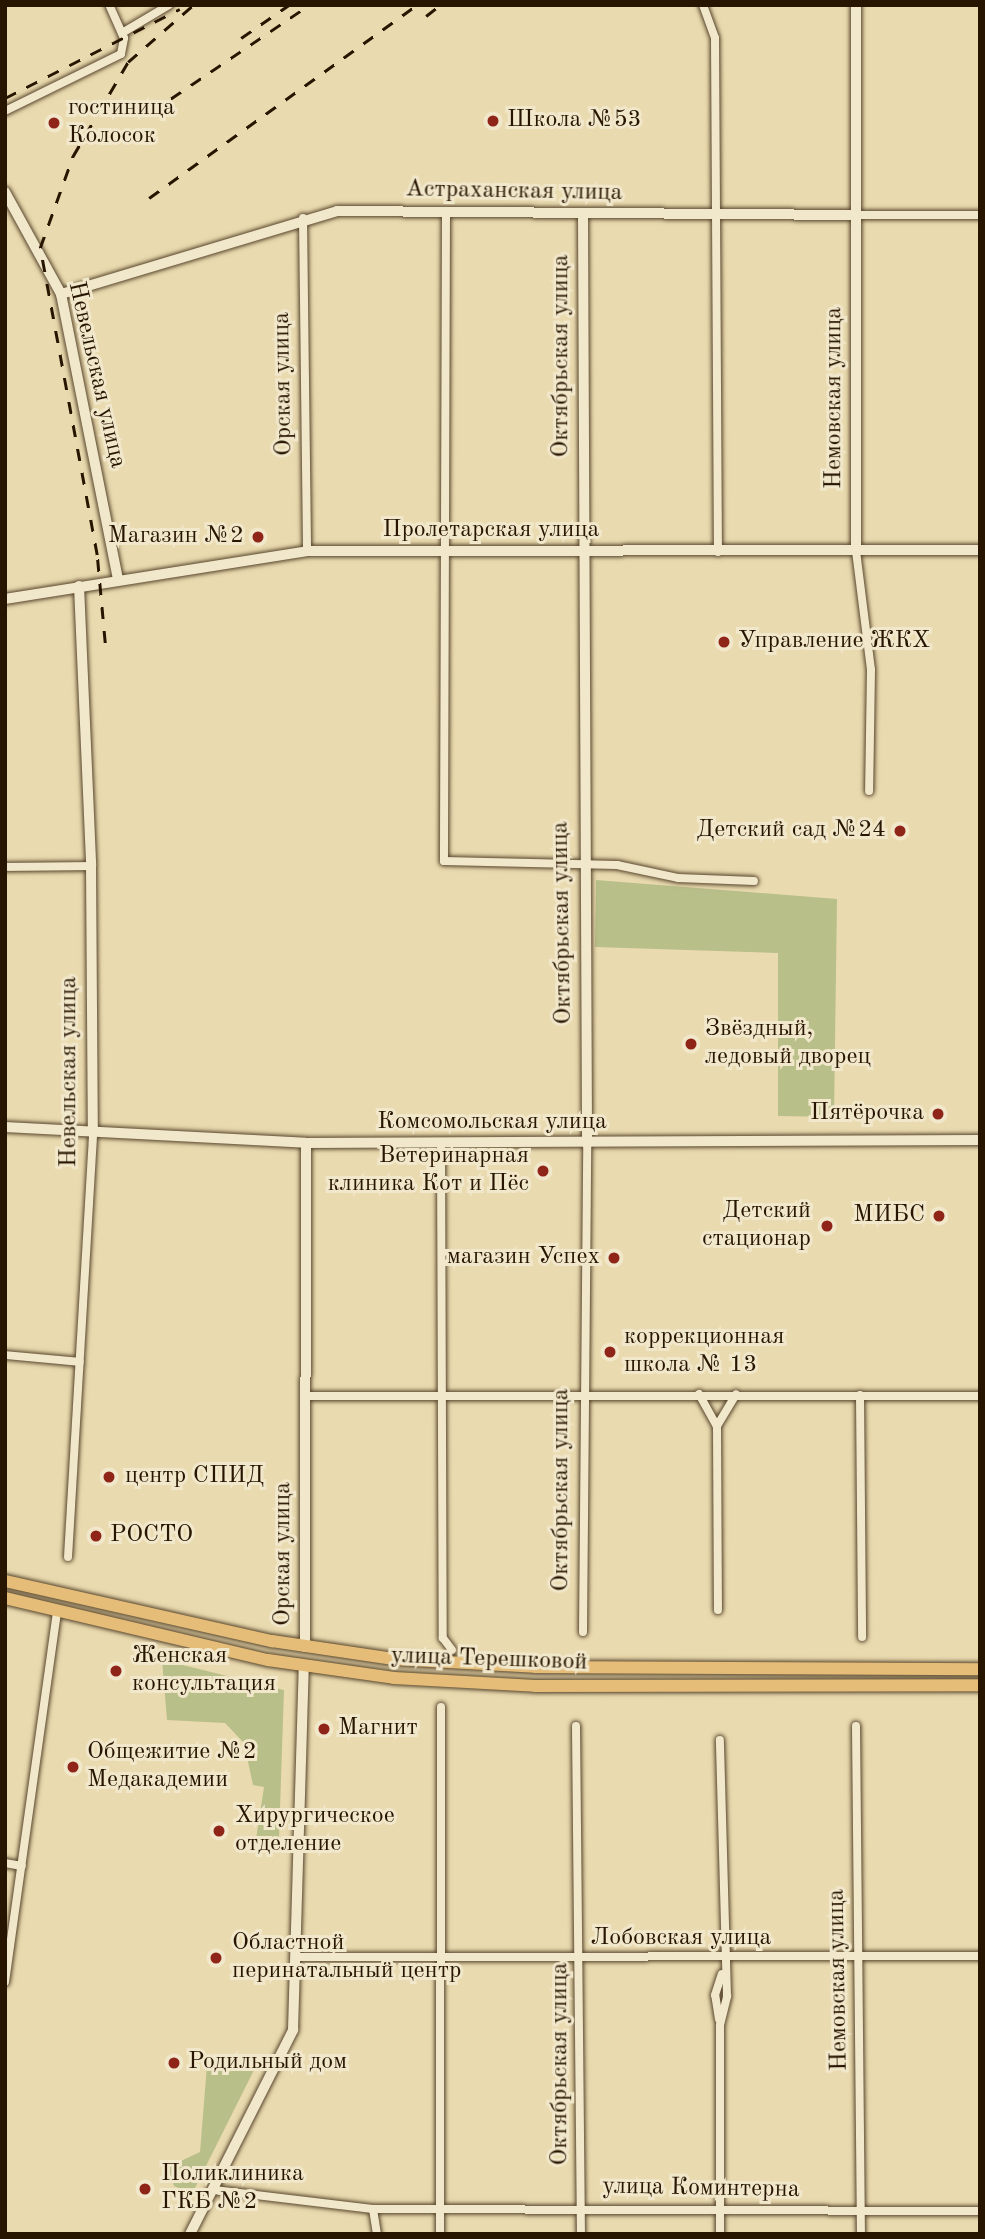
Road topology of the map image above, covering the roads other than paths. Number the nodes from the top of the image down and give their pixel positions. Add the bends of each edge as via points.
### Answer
1 (109, 5) edge
2 (169, 5) edge
3 (703, 5) edge
4 (856, 5) edge
5 (122, 33) junction
6 (5, 111) edge
7 (5, 192) edge
8 (446, 212) junction
9 (583, 214) junction
10 (857, 215) junction
11 (980, 215) edge
12 (303, 217) junction
13 (717, 217) junction
14 (61, 294) junction
15 (980, 550) edge
16 (307, 551) junction
17 (856, 551) junction
18 (441, 552) junction
19 (718, 552) junction
20 (582, 553) junction
21 (118, 579) junction
22 (79, 586) junction
23 (5, 598) edge
24 (869, 791) dead end
25 (91, 866) junction
26 (586, 866) junction
27 (5, 867) edge
28 (754, 881) dead end
29 (5, 1127) edge
30 (93, 1133) junction
31 (980, 1140) edge
32 (306, 1143) junction
33 (441, 1144) junction
34 (587, 1144) junction
35 (5, 1355) edge
36 (80, 1362) junction
37 (699, 1394) junction
38 (736, 1394) junction
39 (582, 1395) junction
40 (860, 1395) junction
41 (305, 1396) junction
42 (980, 1396) edge
43 (442, 1399) junction
44 (717, 1426) junction
45 (68, 1557) dead end
46 (5, 1580) edge
47 (5, 1598) edge
48 (57, 1610) junction
49 (718, 1610) dead end
50 (583, 1632) dead end
51 (862, 1637) dead end
52 (305, 1647) junction
53 (452, 1650) dead end
54 (304, 1666) junction
55 (980, 1669) edge
56 (980, 1685) edge
57 (441, 1707) dead end
58 (576, 1726) dead end
59 (856, 1726) dead end
60 (720, 1740) dead end
61 (5, 1863) edge
62 (23, 1866) junction
63 (297, 1956) junction
64 (980, 1956) edge
65 (723, 1957) junction
66 (582, 1958) junction
67 (436, 1959) junction
68 (860, 1959) junction
69 (5, 1982) edge
70 (214, 2190) junction
71 (440, 2207) junction
72 (582, 2207) junction
73 (719, 2208) junction
74 (373, 2209) junction
75 (861, 2210) junction
76 (980, 2211) edge
77 (190, 2234) edge
78 (377, 2234) edge
79 (440, 2234) edge
80 (581, 2234) edge
81 (720, 2234) edge
82 (861, 2234) edge

1 - 5 street
2 - 5 street
3 - 13 street via 715,38
4 - 10 street, Немовская улица
5 - 6 street via 121,54
7 - 14 street, Невельская улица
8 - 9 street, Астраханская улица
8 - 12 street, Астраханская улица
8 - 18 street
9 - 13 street, Астраханская улица
9 - 20 street, Октябрьская улица
10 - 11 street, Астраханская улица
10 - 13 street, Астраханская улица
10 - 17 street, Немовская улица
12 - 14 street, Астраханская улица
12 - 16 street, Орская улица
13 - 19 street
14 - 21 street, Невельская улица
15 - 17 street, Пролетарская улица
16 - 18 street, Пролетарская улица
16 - 21 street, Пролетарская улица
17 - 19 street, Пролетарская улица
17 - 24 street, Немовская улица via 871,670
18 - 20 street, Пролетарская улица
18 - 26 street via 444,861
19 - 20 street, Пролетарская улица
20 - 26 street, Октябрьская улица
21 - 22 street, Пролетарская улица
22 - 23 street, Пролетарская улица
22 - 25 street, Невельская улица
25 - 27 street
25 - 30 street, Невельская улица
26 - 28 street
26 - 34 street, Октябрьская улица
29 - 30 street, Комсомольская улица
30 - 32 street, Комсомольская улица
30 - 36 street, Невельская улица
31 - 34 street, Комсомольская улица
32 - 33 street, Комсомольская улица
32 - 41 street, Орская улица
33 - 34 street, Комсомольская улица
33 - 43 street
34 - 39 street, Октябрьская улица
35 - 36 street
36 - 45 street, Невельская улица
37 - 38 street
37 - 39 street
37 - 44 street
38 - 40 street
38 - 44 street
39 - 43 street
39 - 50 street, Октябрьская улица
40 - 42 street
40 - 51 street
41 - 43 street
41 - 52 street, Орская улица
43 - 53 street via 443,1638
44 - 49 street
46 - 52 main road, улица Терешковой
47 - 48 main road, улица Терешковой
48 - 54 main road, улица Терешковой
48 - 62 street
52 - 54 main road, Орская улица
52 - 55 main road, улица Терешковой via 535,1667
54 - 56 main road, улица Терешковой via 469,1685
54 - 63 street, Орская улица
57 - 67 street
58 - 66 street, Октябрьская улица
59 - 68 street, Немовская улица
60 - 65 street
61 - 62 street
62 - 69 street
63 - 67 street, Лобовская улица
63 - 70 street, Орская улица via 291,2041
64 - 68 street, Лобовская улица
65 - 66 street, Лобовская улица
65 - 68 street, Лобовская улица
65 - 73 street via 727,1996 720,2025
66 - 67 street, Лобовская улица
66 - 72 street, Октябрьская улица
67 - 71 street
68 - 75 street, Немовская улица
70 - 74 street, улица Коминтерна
70 - 77 street, Орская улица
71 - 72 street, улица Коминтерна
71 - 74 street, улица Коминтерна
71 - 79 street
72 - 73 street, улица Коминтерна
72 - 80 street, Октябрьская улица
73 - 75 street, улица Коминтерна
73 - 81 street
74 - 78 street
75 - 76 street, улица Коминтерна
75 - 82 street, Немовская улица

